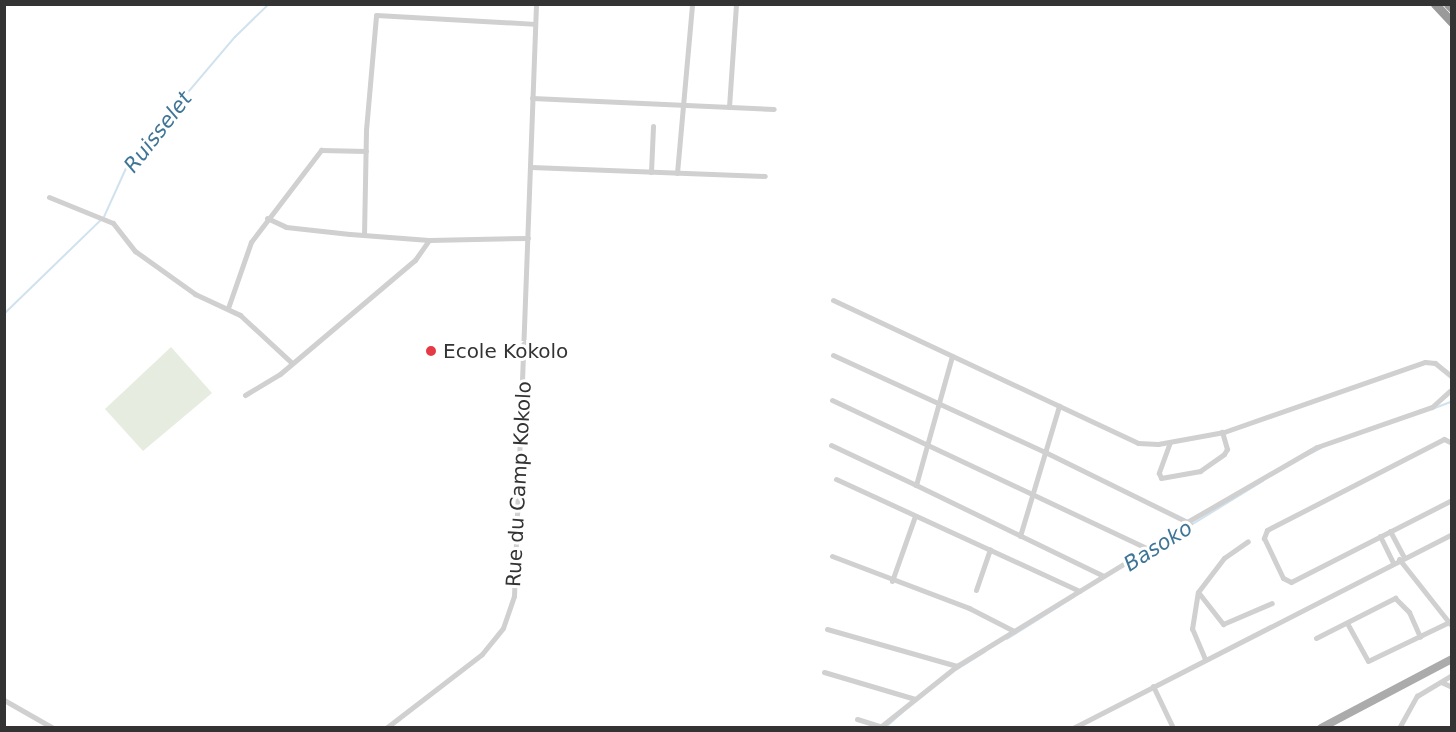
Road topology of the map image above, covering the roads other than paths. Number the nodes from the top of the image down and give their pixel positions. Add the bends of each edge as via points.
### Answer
1 (536, 4) edge
2 (692, 4) edge
3 (736, 4) edge
4 (1435, 4) edge
5 (1448, 4) edge
6 (1452, 8) edge
7 (1452, 22) edge
8 (535, 24) junction
9 (532, 98) junction
10 (681, 105) junction
11 (729, 108) junction
12 (774, 109) dead end
13 (653, 126) dead end
14 (366, 151) junction
15 (531, 167) junction
16 (651, 172) junction
17 (677, 173) junction
18 (765, 176) dead end
19 (49, 196) dead end
20 (267, 218) junction
21 (364, 235) junction
22 (528, 238) junction
23 (429, 240) junction
24 (833, 300) dead end
25 (228, 308) junction
26 (833, 355) dead end
27 (952, 356) junction
28 (291, 362) junction
29 (1451, 375) edge
30 (245, 395) dead end
31 (1450, 396) edge
32 (832, 400) dead end
33 (939, 403) junction
34 (1059, 406) junction
35 (1222, 432) junction
36 (1170, 442) junction
37 (1452, 443) edge
38 (831, 445) dead end
39 (927, 445) junction
40 (1045, 452) junction
41 (836, 479) dead end
42 (916, 485) junction
43 (1034, 493) junction
44 (1452, 500) edge
45 (915, 516) junction
46 (1191, 522) junction
47 (1390, 531) junction
48 (1452, 534) edge
49 (1020, 536) junction
50 (1380, 536) junction
51 (1248, 542) dead end
52 (1147, 548) junction
53 (990, 549) junction
54 (832, 556) dead end
55 (1402, 558) junction
56 (1393, 562) junction
57 (1103, 576) junction
58 (892, 581) junction
59 (976, 590) dead end
60 (1080, 591) junction
61 (1198, 592) junction
62 (1272, 603) dead end
63 (1347, 623) junction
64 (1450, 624) edge
65 (827, 629) dead end
66 (1014, 632) junction
67 (1420, 637) junction
68 (1316, 638) dead end
69 (1205, 659) junction
70 (1452, 659) edge
71 (957, 666) junction
72 (824, 672) dead end
73 (1452, 675) edge
74 (1441, 682) junction
75 (1153, 686) junction
76 (1452, 687) edge
77 (915, 699) junction
78 (4, 700) edge
79 (857, 720) dead end
80 (879, 727) edge
81 (53, 728) edge
82 (386, 728) edge
83 (1073, 728) edge
84 (1173, 728) edge
85 (1321, 728) edge
86 (1399, 728) edge

1 - 8 street, Rue du Camp Kokolo
2 - 10 street via 691,56
3 - 11 street
4 - 7 highway
5 - 6 highway
8 - 9 street, Rue du Camp Kokolo
8 - 14 street via 376,15
9 - 10 street
9 - 15 street, Rue du Camp Kokolo
10 - 11 street
10 - 17 street
11 - 12 street
13 - 16 street
14 - 20 street via 321,150
14 - 21 street
15 - 16 street
15 - 22 street, Rue du Camp Kokolo
16 - 17 street
17 - 18 street
19 - 25 street via 113,223 135,251 195,294
20 - 21 street via 286,227
20 - 25 street via 251,242
21 - 23 street
22 - 23 street
22 - 82 street, Rue du Camp Kokolo via 516,577 509,613 482,654
23 - 28 street via 415,260
24 - 27 street
25 - 28 street
26 - 33 street
27 - 33 street
27 - 34 street
28 - 30 street
29 - 31 street
29 - 35 street via 1435,363 1425,362
31 - 46 street via 1432,407 1317,447
32 - 39 street
33 - 39 street
33 - 40 street
34 - 36 street via 1138,443
34 - 40 street
35 - 36 street
35 - 36 street via 1227,449 1224,454 1200,471 1161,478 1159,473
37 - 50 street via 1444,439 1264,534 1283,578 1291,582
38 - 42 street
39 - 42 street
39 - 43 street
40 - 43 street
40 - 46 street
41 - 45 street
42 - 49 street
43 - 49 street
43 - 52 street
44 - 47 street
45 - 53 street
45 - 58 street
46 - 52 street
47 - 50 street
47 - 55 street
48 - 55 street
49 - 57 street
50 - 56 street
51 - 61 street via 1224,558
52 - 57 street
53 - 59 street
53 - 60 street
54 - 58 street
55 - 56 street
55 - 64 street
56 - 69 street
57 - 60 street
58 - 66 street via 969,608
60 - 66 street
61 - 62 street via 1223,624
61 - 69 street via 1192,629
63 - 67 street via 1368,661
63 - 67 street via 1395,598 1409,612
63 - 68 street
64 - 67 street
65 - 71 street
66 - 71 street
69 - 75 street
70 - 85 main road
71 - 77 street
72 - 77 street
73 - 74 street
74 - 76 street
74 - 86 street via 1417,696
75 - 83 street
75 - 84 street
77 - 80 street
78 - 81 street
79 - 80 street

